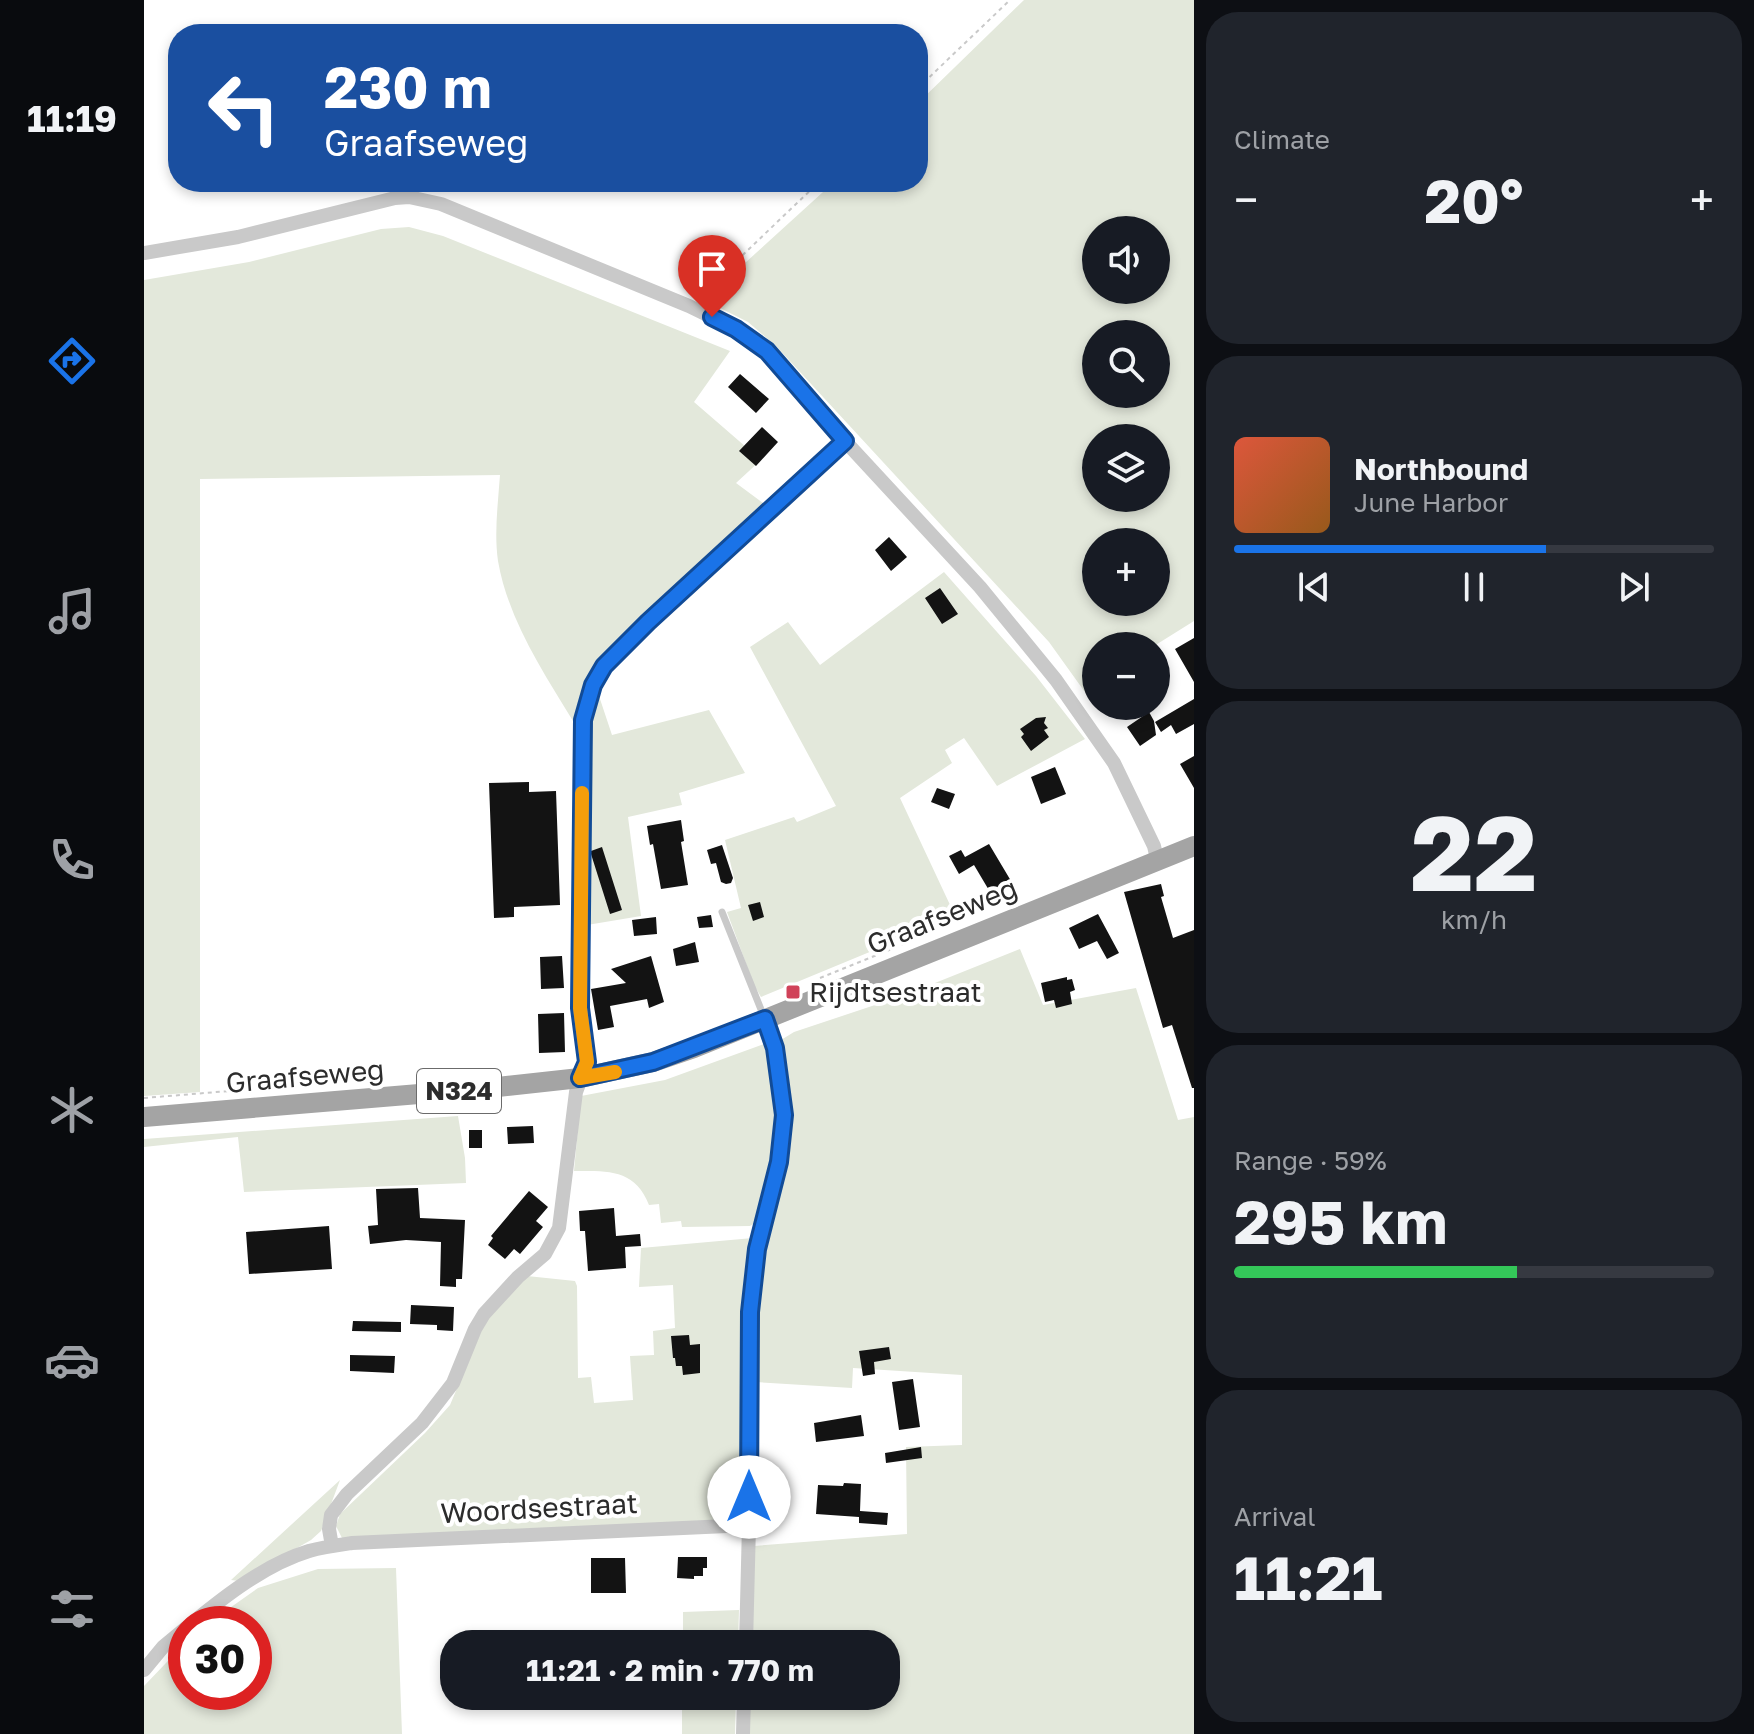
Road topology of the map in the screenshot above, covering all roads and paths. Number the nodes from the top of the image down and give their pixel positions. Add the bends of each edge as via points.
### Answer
1 (1010, 0) edge
2 (928, 78) edge
3 (809, 192) edge
4 (144, 253) edge
5 (689, 306) junction
6 (845, 441) junction
7 (1194, 846) edge
8 (1157, 859) junction
9 (722, 912) dead end
10 (765, 1019) junction
11 (580, 1078) junction
12 (144, 1117) edge
13 (749, 1525) junction
14 (332, 1546) junction
15 (217, 1606) edge
16 (746, 1630) edge
17 (168, 1643) edge
18 (144, 1670) edge
19 (744, 1710) edge
20 (743, 1734) edge

1 - 2 path
3 - 5 path
4 - 5 street via 409,197 441,204
5 - 6 street via 767,351
6 - 8 street via 980,587 1063,691 1114,763
6 - 11 street via 648,622 604,666 593,685 583,720 580,1008 587,1062
7 - 8 main road, Graafseweg / N324
8 - 10 main road, Graafseweg / N324
9 - 10 lane
10 - 11 main road, Graafseweg / N324 via 653,1062
10 - 13 street via 775,1048 784,1115 750,1312
11 - 12 main road, Graafseweg / N324
11 - 14 street via 559,1228 545,1254 484,1314 453,1383 422,1423 331,1515
13 - 14 street, Woordsestraat
13 - 16 street
14 - 15 street, Woordsestraat via 281,1562
17 - 18 street
19 - 20 street

